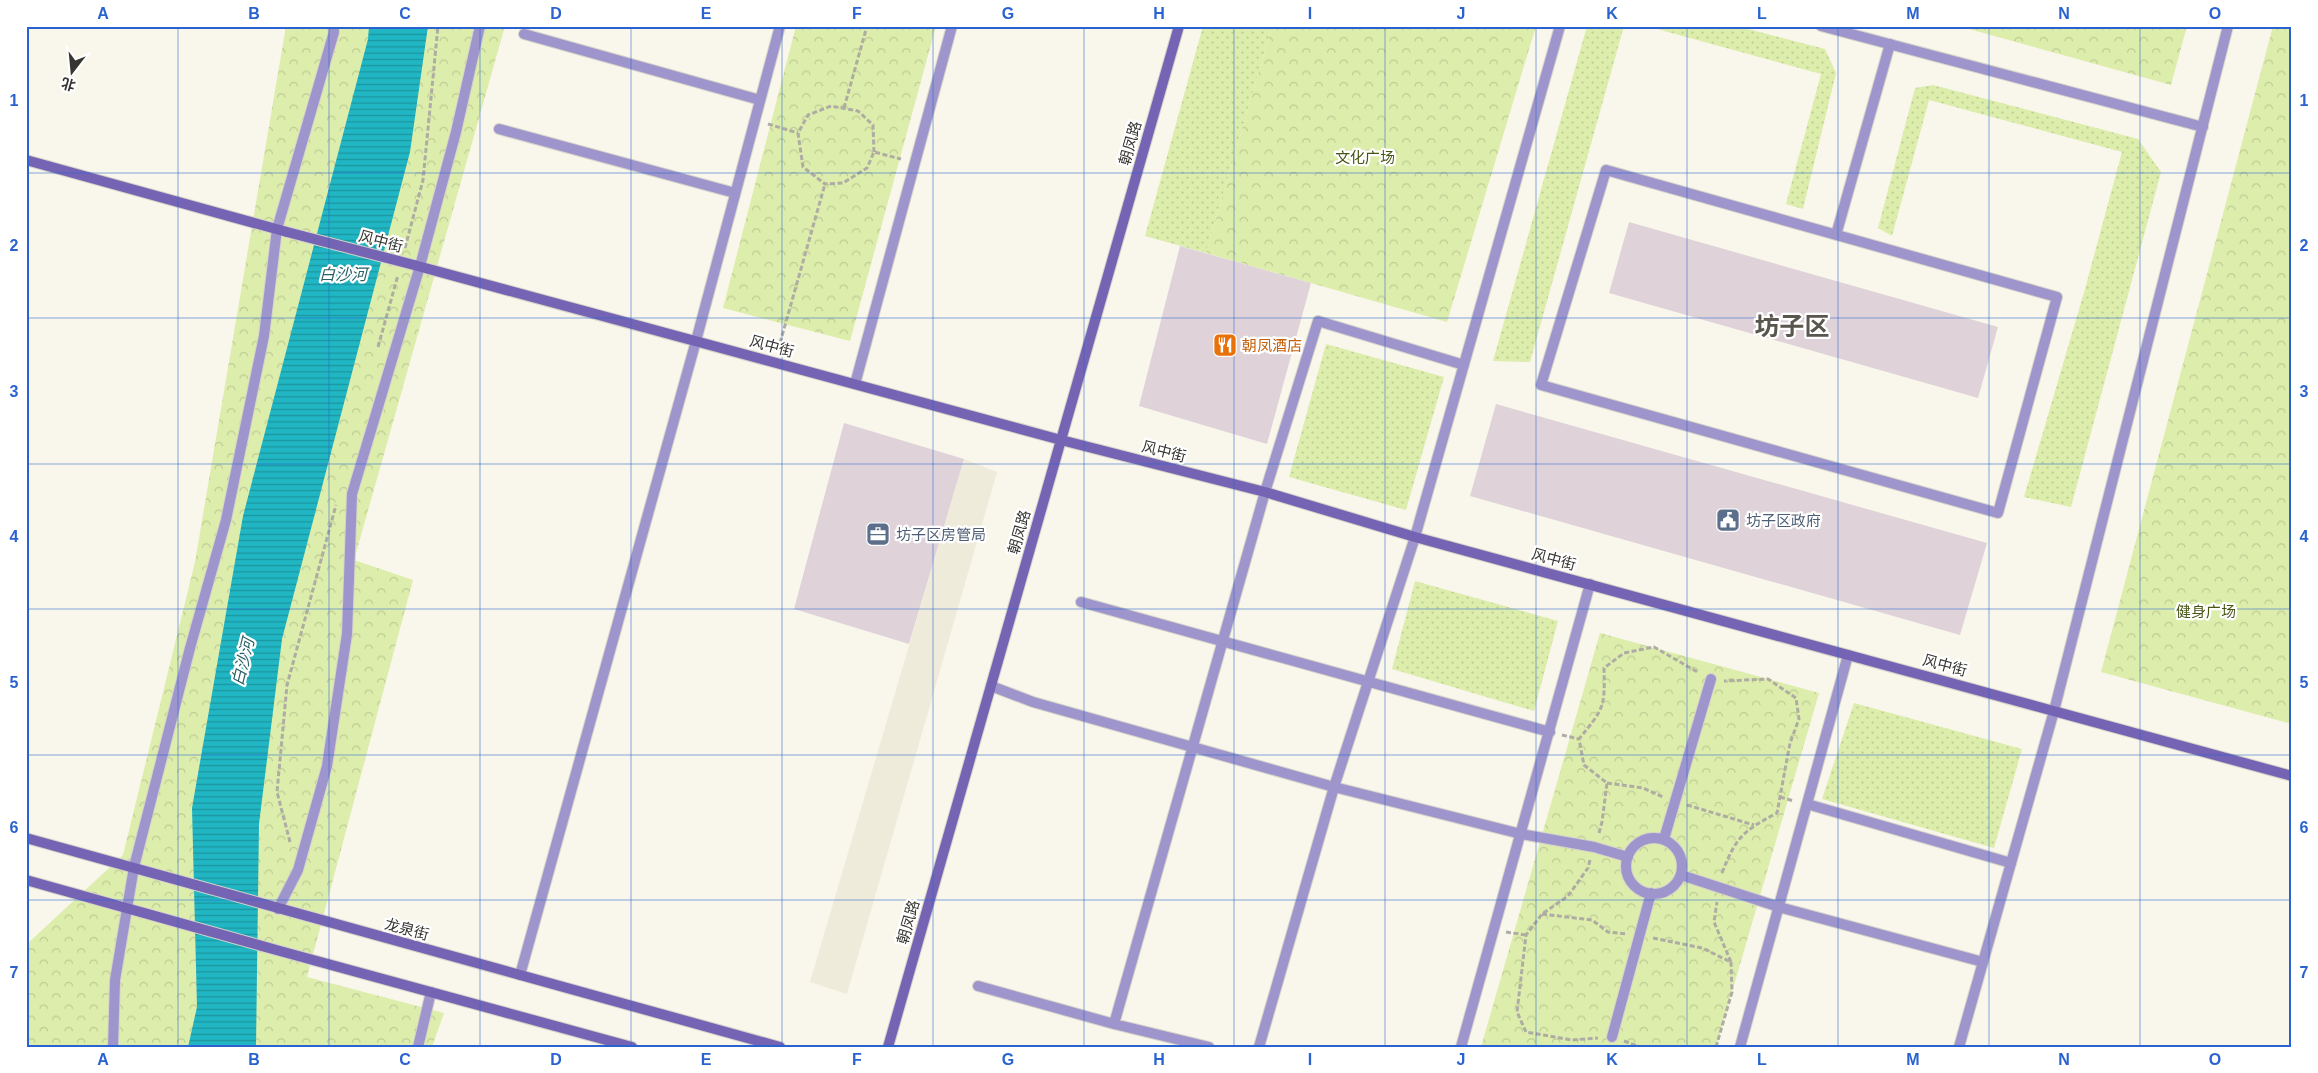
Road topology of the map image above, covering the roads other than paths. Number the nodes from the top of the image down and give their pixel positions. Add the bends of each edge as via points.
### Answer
1 (334, 26) edge
2 (480, 26) edge
3 (780, 26) edge
4 (952, 26) edge
5 (1179, 26) edge
6 (1560, 26) edge
7 (1821, 26) edge
8 (2228, 26) edge
9 (524, 34) dead end
10 (1890, 44) junction
11 (760, 100) junction
12 (2203, 127) junction
13 (500, 129) dead end
14 (26, 160) edge
15 (735, 193) junction
16 (282, 230) junction
17 (1836, 235) junction
18 (417, 266) junction
19 (696, 341) junction
20 (1464, 365) junction
21 (855, 384) junction
22 (1061, 440) junction
23 (1265, 492) junction
24 (1415, 537) junction
25 (1590, 584) junction
26 (1081, 602) dead end
27 (1224, 641) junction
28 (1848, 655) junction
29 (1711, 679) dead end
30 (1368, 681) junction
31 (991, 686) junction
32 (2054, 711) junction
33 (1550, 732) junction
34 (1193, 747) junction
35 (2292, 776) edge
36 (1334, 787) junction
37 (1807, 804) junction
38 (1522, 834) junction
39 (26, 838) edge
40 (1664, 839) junction
41 (1628, 857) junction
42 (2011, 863) junction
43 (134, 867) junction
44 (1681, 875) junction
45 (26, 880) edge
46 (1652, 893) junction
47 (1779, 906) junction
48 (127, 907) junction
49 (277, 908) junction
50 (1983, 962) junction
51 (520, 975) junction
52 (978, 986) dead end
53 (431, 992) junction
54 (1114, 1024) junction
55 (1612, 1036) road end
56 (113, 1047) edge
57 (418, 1047) edge
58 (632, 1047) edge
59 (780, 1047) edge
60 (888, 1047) edge
61 (1209, 1047) edge
62 (1260, 1047) edge
63 (1461, 1047) edge
64 (1740, 1047) edge
65 (1959, 1047) edge

1 - 16 street
2 - 18 street via 456,132
3 - 11 street
4 - 21 street
5 - 22 street, 朝凤路
6 - 20 street
7 - 10 street
8 - 12 street
9 - 11 street
10 - 12 street
10 - 17 street
11 - 15 street
12 - 32 street
13 - 15 street
14 - 16 street, 风中街
15 - 19 street
16 - 18 street, 风中街, bridge
16 - 43 street via 226,520
17 - 17 street via 1606,170 1541,385 1998,513 2057,297
18 - 19 street, 风中街
18 - 49 street via 352,494 347,634 327,766 298,870
19 - 21 street, 风中街
19 - 51 street
20 - 23 street via 1318,321
20 - 24 street
21 - 22 street, 风中街
22 - 23 street, 风中街
22 - 31 street, 朝凤路
23 - 24 street, 风中街
23 - 27 street
24 - 25 street, 风中街
24 - 30 street
25 - 28 street, 风中街
25 - 33 street
26 - 27 street
27 - 30 street
27 - 34 street
28 - 32 street, 风中街
28 - 37 street
29 - 40 street
30 - 33 street
30 - 36 street
31 - 34 street via 1033,702
31 - 60 street, 朝凤路
32 - 35 street, 风中街
32 - 42 street
33 - 38 street
34 - 36 street
34 - 54 street
36 - 38 street
36 - 62 street
37 - 42 street
37 - 47 street
38 - 41 street via 1594,847
38 - 63 street
39 - 43 street, 龙泉街
40 - 41 street via 1638,843
40 - 44 street via 1678,850
41 - 46 street via 1627,873 1631,881
42 - 50 street
43 - 48 street
43 - 49 street, 龙泉街
44 - 46 street via 1669,889
44 - 47 street
45 - 48 street
46 - 55 street
47 - 50 street
47 - 64 street
48 - 53 street
48 - 56 street via 115,980
49 - 51 street, 龙泉街
50 - 65 street
51 - 59 street, 龙泉街
52 - 54 street
53 - 57 street
53 - 58 street
54 - 61 street

